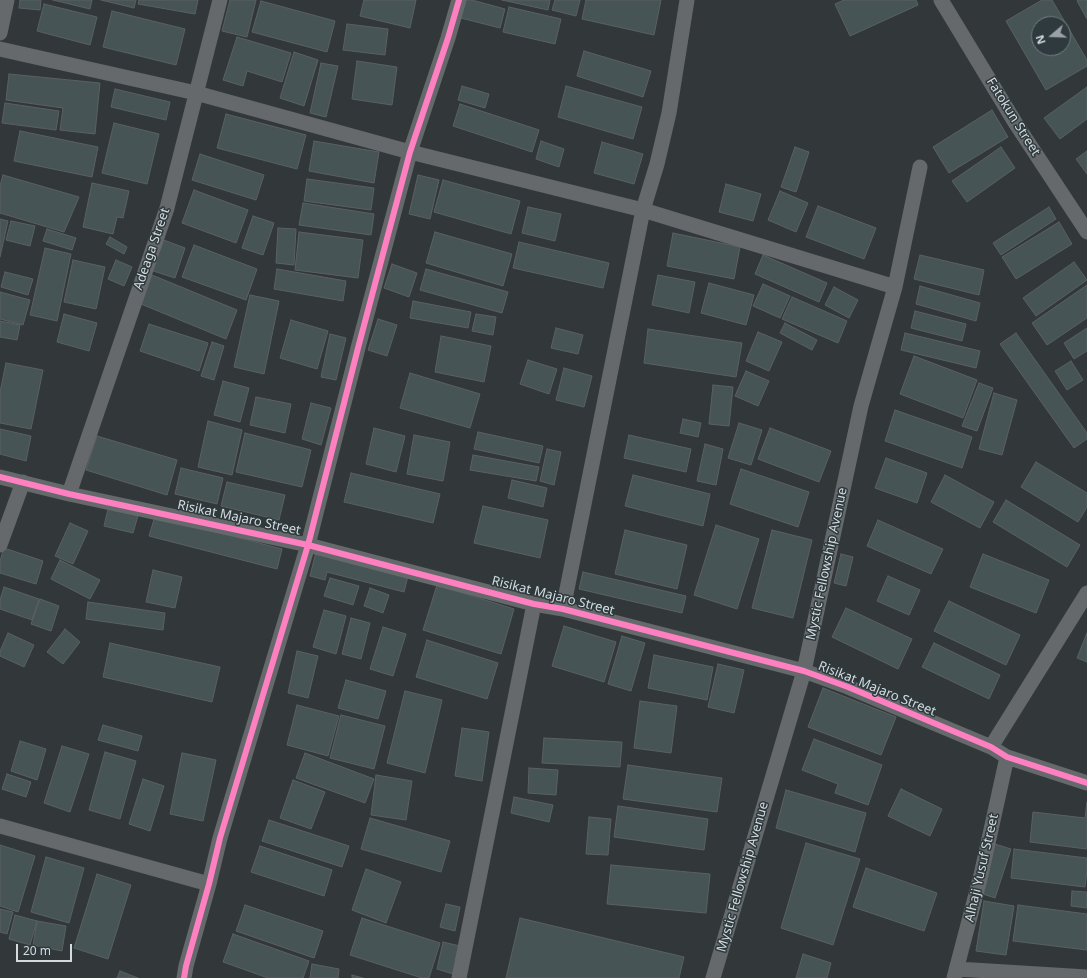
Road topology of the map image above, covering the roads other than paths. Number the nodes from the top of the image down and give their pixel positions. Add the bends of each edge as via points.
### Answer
1 (7, 0) edge
2 (220, 0) edge
3 (459, 0) edge
4 (687, 0) edge
5 (941, 0) edge
6 (0, 33) edge
7 (0, 49) edge
8 (196, 93) junction
9 (410, 152) junction
10 (920, 167) dead end
11 (642, 210) junction
12 (1087, 232) edge
13 (896, 287) junction
14 (0, 477) edge
15 (23, 482) junction
16 (68, 494) junction
17 (308, 544) junction
18 (0, 545) edge
19 (1087, 593) edge
20 (534, 604) junction
21 (562, 609) junction
22 (804, 671) junction
23 (991, 747) junction
24 (1007, 757) junction
25 (1087, 783) edge
26 (0, 826) edge
27 (209, 884) junction
28 (956, 974) edge
29 (1087, 977) edge
30 (184, 978) edge
31 (460, 978) edge
32 (713, 978) edge

1 - 6 street
2 - 8 street, Adeaga Street
3 - 9 street
4 - 11 street via 669,112 657,164
5 - 12 street, Fatokun Street via 1016,124
7 - 8 street
8 - 9 street
8 - 16 street, Adeaga Street via 167,208
9 - 11 street
9 - 17 street
10 - 13 street, Mystic Fellowship Avenue
11 - 13 street
11 - 21 street
13 - 22 street, Mystic Fellowship Avenue via 861,406
14 - 15 street, Risikat Majaro Street
15 - 16 street, Risikat Majaro Street
15 - 18 street
16 - 17 street, Risikat Majaro Street
17 - 20 street, Risikat Majaro Street
17 - 27 street via 220,838
19 - 23 street
20 - 21 street, Risikat Majaro Street
20 - 31 street
21 - 22 street, Risikat Majaro Street
22 - 23 street, Risikat Majaro Street
22 - 32 street, Mystic Fellowship Avenue
23 - 24 street, Risikat Majaro Street
24 - 25 street, Risikat Majaro Street
24 - 28 street, Alhaji Yusuf Street
26 - 27 street
27 - 30 street
28 - 29 street

